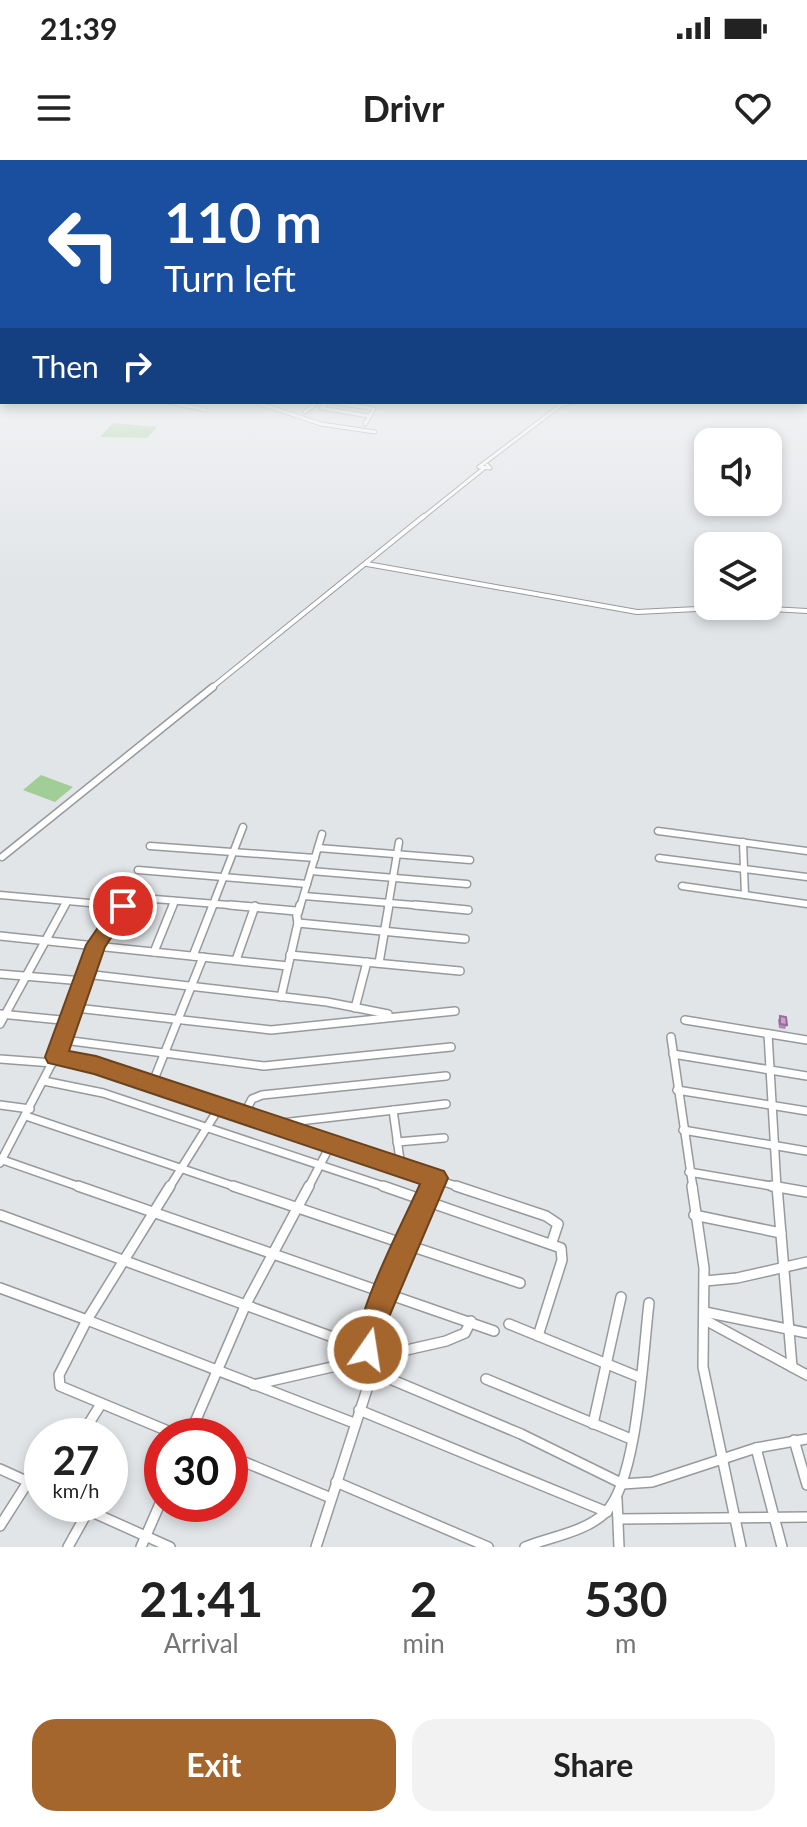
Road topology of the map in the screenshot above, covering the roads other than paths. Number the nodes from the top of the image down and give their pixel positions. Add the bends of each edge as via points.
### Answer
1 (506, 450) edge
2 (366, 564) junction
3 (807, 611) edge
4 (243, 827) dead end
5 (658, 831) dead end
6 (322, 834) dead end
7 (399, 842) dead end
8 (743, 842) junction
9 (150, 846) dead end
10 (318, 848) junction
11 (807, 851) edge
12 (233, 852) junction
13 (397, 854) junction
14 (2, 857) dead end
15 (315, 858) junction
16 (659, 858) dead end
17 (470, 860) dead end
18 (743, 869) junction
19 (138, 870) dead end
20 (311, 871) junction
21 (223, 877) junction
22 (807, 877) edge
23 (392, 879) junction
24 (307, 884) junction
25 (467, 884) dead end
26 (682, 886) dead end
27 (0, 895) edge
28 (745, 895) junction
29 (304, 896) junction
30 (175, 901) junction
31 (67, 902) junction
32 (388, 903) junction
33 (214, 904) junction
34 (807, 904) edge
35 (123, 906) junction
36 (255, 906) junction
37 (468, 910) dead end
38 (298, 913) junction
39 (298, 923) junction
40 (384, 931) junction
41 (0, 936) edge
42 (465, 939) dead end
43 (46, 940) junction
44 (96, 945) junction
45 (154, 952) junction
46 (290, 955) junction
47 (193, 956) junction
48 (203, 957) junction
49 (236, 960) junction
50 (367, 962) junction
51 (379, 963) junction
52 (288, 966) junction
53 (460, 971) dead end
54 (0, 974) edge
55 (26, 976) junction
56 (84, 977) junction
57 (192, 986) junction
58 (281, 997) junction
59 (76, 1008) junction
60 (355, 1008) junction
61 (455, 1011) dead end
62 (3, 1014) edge
63 (395, 1016) junction
64 (179, 1020) junction
65 (685, 1020) dead end
66 (71, 1021) junction
67 (0, 1024) edge
68 (768, 1034) junction
69 (671, 1037) dead end
70 (64, 1040) junction
71 (807, 1040) edge
72 (451, 1047) dead end
73 (166, 1054) junction
74 (673, 1054) junction
75 (0, 1059) edge
76 (54, 1060) junction
77 (770, 1069) junction
78 (446, 1076) dead end
79 (807, 1076) edge
80 (44, 1081) junction
81 (151, 1087) junction
82 (677, 1090) junction
83 (446, 1104) dead end
84 (0, 1105) edge
85 (771, 1105) junction
86 (219, 1108) junction
87 (393, 1110) junction
88 (807, 1111) edge
89 (28, 1112) junction
90 (243, 1116) junction
91 (269, 1124) junction
92 (207, 1127) junction
93 (683, 1130) junction
94 (444, 1138) dead end
95 (397, 1142) junction
96 (331, 1144) junction
97 (773, 1145) junction
98 (807, 1151) edge
99 (1, 1160) edge
100 (319, 1164) junction
101 (401, 1167) junction
102 (181, 1168) junction
103 (689, 1172) junction
104 (435, 1178) junction
105 (777, 1187) junction
106 (807, 1192) edge
107 (427, 1199) junction
108 (297, 1208) junction
109 (154, 1211) junction
110 (0, 1215) edge
111 (694, 1215) junction
112 (781, 1233) junction
113 (552, 1242) junction
114 (407, 1245) junction
115 (272, 1254) junction
116 (123, 1258) junction
117 (807, 1262) edge
118 (784, 1265) junction
119 (705, 1281) junction
120 (520, 1283) dead end
121 (0, 1288) edge
122 (386, 1292) junction
123 (621, 1297) dead end
124 (649, 1303) dead end
125 (246, 1304) junction
126 (705, 1316) junction
127 (87, 1320) junction
128 (471, 1321) junction
129 (509, 1324) dead end
130 (790, 1329) junction
131 (494, 1331) dead end
132 (807, 1333) edge
133 (538, 1336) junction
134 (369, 1353) junction
135 (606, 1365) junction
136 (792, 1367) junction
137 (216, 1371) junction
138 (371, 1371) junction
139 (807, 1375) edge
140 (639, 1377) junction
141 (486, 1379) dead end
142 (253, 1385) junction
143 (101, 1404) junction
144 (359, 1410) junction
145 (92, 1418) edge
146 (196, 1418) edge
147 (144, 1421) edge
148 (354, 1423) junction
149 (593, 1424) junction
150 (631, 1439) junction
151 (807, 1439) edge
152 (794, 1440) junction
153 (756, 1448) junction
154 (721, 1461) junction
155 (248, 1463) edge
156 (0, 1469) edge
157 (24, 1480) edge
158 (336, 1482) junction
159 (623, 1484) junction
160 (807, 1485) edge
161 (24, 1488) edge
162 (331, 1498) junction
163 (617, 1498) junction
164 (607, 1512) junction
165 (775, 1517) junction
166 (807, 1517) edge
167 (734, 1518) junction
168 (619, 1519) junction
169 (82, 1522) edge
170 (108, 1522) edge
171 (152, 1522) edge
172 (0, 1526) edge
173 (144, 1542) edge
174 (68, 1547) edge
175 (170, 1547) edge
176 (316, 1547) edge
177 (488, 1547) edge
178 (525, 1547) edge
179 (619, 1547) edge
180 (741, 1547) edge
181 (782, 1547) edge

1 - 2 street
2 - 3 street via 637,612 737,607
2 - 14 street
4 - 12 street
5 - 8 street
6 - 10 street
7 - 13 street
8 - 11 street
8 - 18 street
9 - 12 street
10 - 13 street
10 - 15 street
12 - 15 street
12 - 21 street
13 - 17 street
13 - 23 street
15 - 20 street
16 - 18 street
18 - 22 street
18 - 28 street
19 - 21 street
20 - 23 street
20 - 24 street
21 - 24 street
21 - 33 street
23 - 25 street
23 - 32 street
24 - 29 street
26 - 28 street
27 - 31 street
28 - 34 street
29 - 32 street
29 - 38 street
30 - 33 street
30 - 35 street via 134,899
30 - 45 street
31 - 35 street
31 - 43 street
32 - 37 street
32 - 40 street
33 - 36 street
33 - 47 street
35 - 44 street
36 - 38 street
36 - 49 street
38 - 39 street
39 - 40 street
39 - 46 street
40 - 42 street
40 - 51 street
41 - 43 street
43 - 44 street
43 - 55 street
44 - 45 street
44 - 56 street
45 - 47 street
46 - 50 street
46 - 52 street
47 - 48 street
48 - 49 street
48 - 57 street
49 - 52 street
50 - 51 street
50 - 60 street
51 - 53 street
52 - 58 street
54 - 55 street
55 - 56 street
55 - 62 street
56 - 57 street
56 - 59 street
57 - 58 street
57 - 64 street
58 - 60 street
59 - 64 street
59 - 66 street
60 - 63 street
61 - 63 street
62 - 66 street
62 - 67 street
63 - 64 street via 271,1030
64 - 73 street
65 - 68 street
66 - 70 street
68 - 71 street
68 - 77 street
69 - 74 street
70 - 73 street
70 - 76 street
72 - 73 street via 278,1066
73 - 81 street
74 - 77 street
74 - 82 street
75 - 76 street
76 - 80 street
76 - 81 street via 96,1065
77 - 79 street
77 - 85 street
78 - 90 street via 262,1095 252,1099
80 - 89 street
80 - 92 street via 103,1093
81 - 86 street
82 - 85 street
82 - 93 street
83 - 87 street
84 - 89 street
85 - 88 street
85 - 97 street
86 - 90 street
86 - 92 street
87 - 91 street
87 - 95 street
89 - 99 street
89 - 102 street
90 - 91 street
91 - 96 street
92 - 100 street
92 - 102 street
93 - 97 street
93 - 103 street
94 - 95 street
95 - 101 street
96 - 100 street
96 - 101 street
97 - 98 street
97 - 105 street
99 - 109 street
100 - 107 street
100 - 108 street
101 - 104 street
102 - 108 street
102 - 109 street
103 - 105 street
103 - 111 street
104 - 107 street
104 - 113 street via 553,1219 558,1224
105 - 106 street
105 - 112 street
107 - 113 street
107 - 114 street
108 - 114 street
108 - 115 street
109 - 115 street
109 - 116 street
110 - 116 street
111 - 112 street
111 - 119 street
112 - 118 street
113 - 133 street via 561,1248 562,1260
114 - 120 street
114 - 122 street
115 - 122 street
115 - 125 street
116 - 125 street
116 - 127 street
117 - 118 street
118 - 119 street
118 - 130 street
119 - 126 street
121 - 127 street
122 - 128 street
122 - 134 street via 372,1324
123 - 135 street
124 - 140 street
125 - 134 street
125 - 137 street
126 - 130 street
126 - 136 street
126 - 154 street via 703,1367
127 - 137 street
127 - 143 street via 58,1381
128 - 131 street
128 - 134 street via 465,1333 446,1341
129 - 133 street
130 - 132 street
130 - 136 street
133 - 135 street
134 - 138 street
134 - 142 street
135 - 140 street
135 - 149 street
136 - 139 street
137 - 142 street
137 - 146 street
138 - 144 street
138 - 159 street
140 - 150 street
141 - 149 street
142 - 148 street
143 - 145 street
143 - 147 street
144 - 148 street
144 - 164 street
148 - 158 street
149 - 150 street
150 - 159 street
151 - 152 street
152 - 153 street
152 - 160 street
153 - 154 street
153 - 165 street
154 - 159 street via 652,1482
154 - 167 street
155 - 162 street
156 - 157 street
158 - 162 street
158 - 177 street
159 - 163 street
161 - 172 street
162 - 176 street
163 - 164 street
163 - 168 street
164 - 178 street
165 - 166 street
165 - 167 street
165 - 181 street
167 - 168 street
167 - 180 street
168 - 179 street
169 - 174 street
170 - 173 street
171 - 173 street
173 - 175 street

